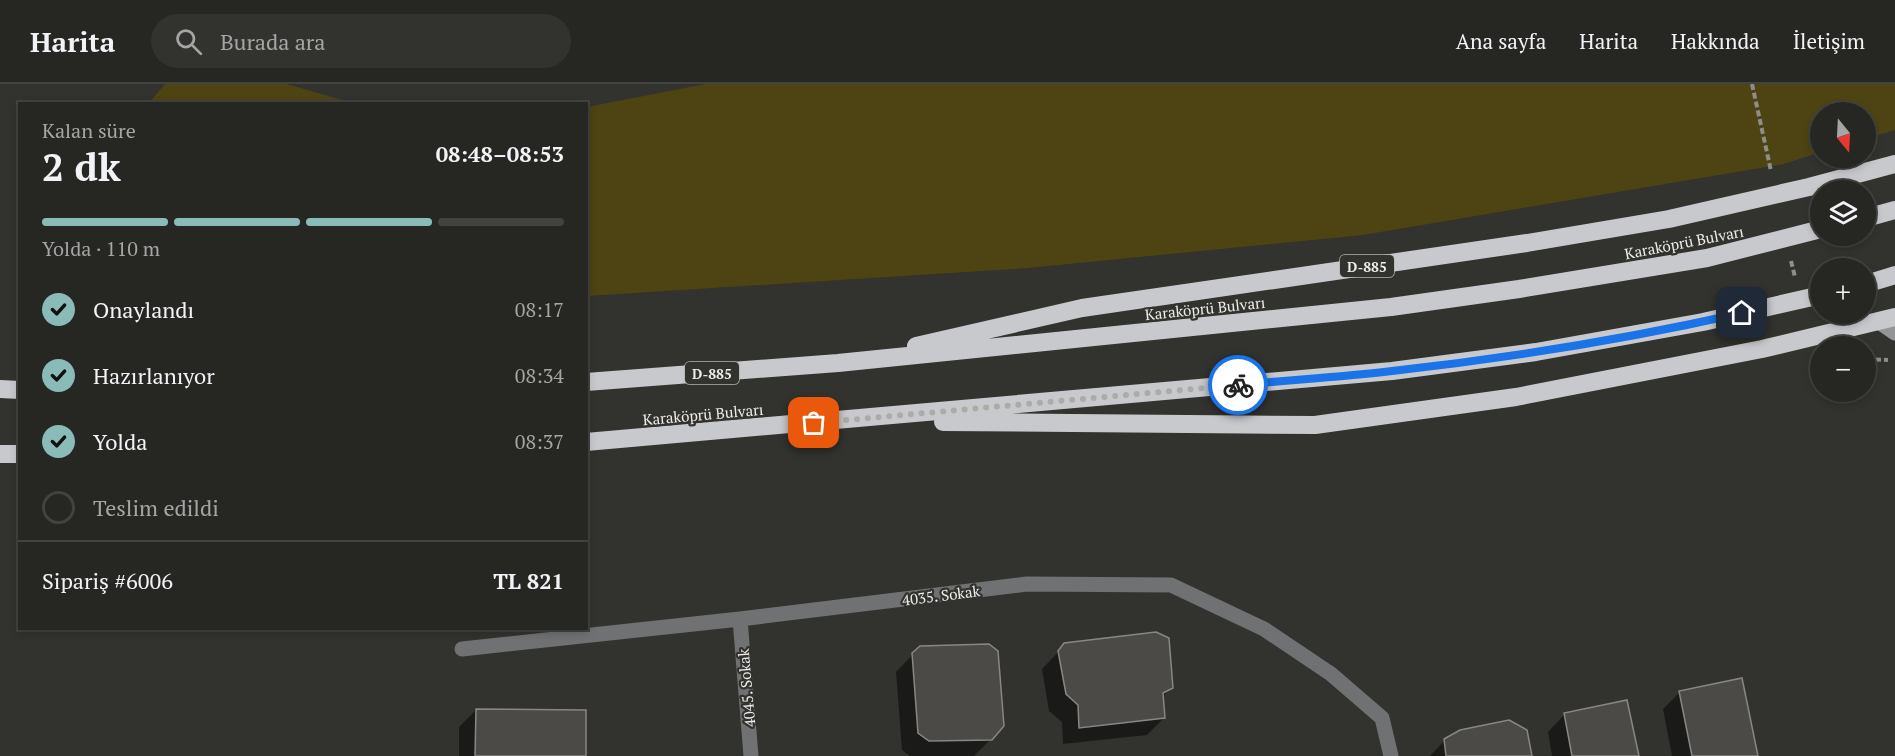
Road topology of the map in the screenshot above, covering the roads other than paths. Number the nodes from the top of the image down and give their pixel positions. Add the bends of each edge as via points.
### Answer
1 (1895, 164) edge
2 (1895, 210) edge
3 (1876, 215) edge
4 (1810, 233) edge
5 (1895, 275) edge
6 (1876, 281) edge
7 (1810, 298) edge
8 (1887, 320) edge
9 (1895, 333) edge
10 (838, 363) junction
11 (588, 382) edge
12 (0, 389) edge
13 (18, 390) edge
14 (836, 421) junction
15 (588, 442) edge
16 (0, 454) edge
17 (18, 454) edge
18 (740, 619) junction
19 (462, 649) dead end
20 (752, 756) edge
21 (1390, 756) edge

1 - 10 highway, D-885 via 1669,219 1082,308
2 - 3 highway
4 - 10 highway, Karaköprü Bulvarı via 1707,258 1391,308
5 - 6 highway
7 - 14 highway, Karaköprü Bulvarı via 1703,322 1536,352 1403,370
8 - 9 main road
8 - 14 highway via 1762,349 1516,396 1315,425
10 - 11 highway, Karaköprü Bulvarı / D-885
12 - 13 highway
14 - 15 highway, Karaköprü Bulvarı
16 - 17 highway
18 - 19 street, 4035. Sokak
18 - 20 street, 4045. Sokak
18 - 21 street, 4035. Sokak via 1027,584 1171,585 1264,629 1331,674 1382,717

